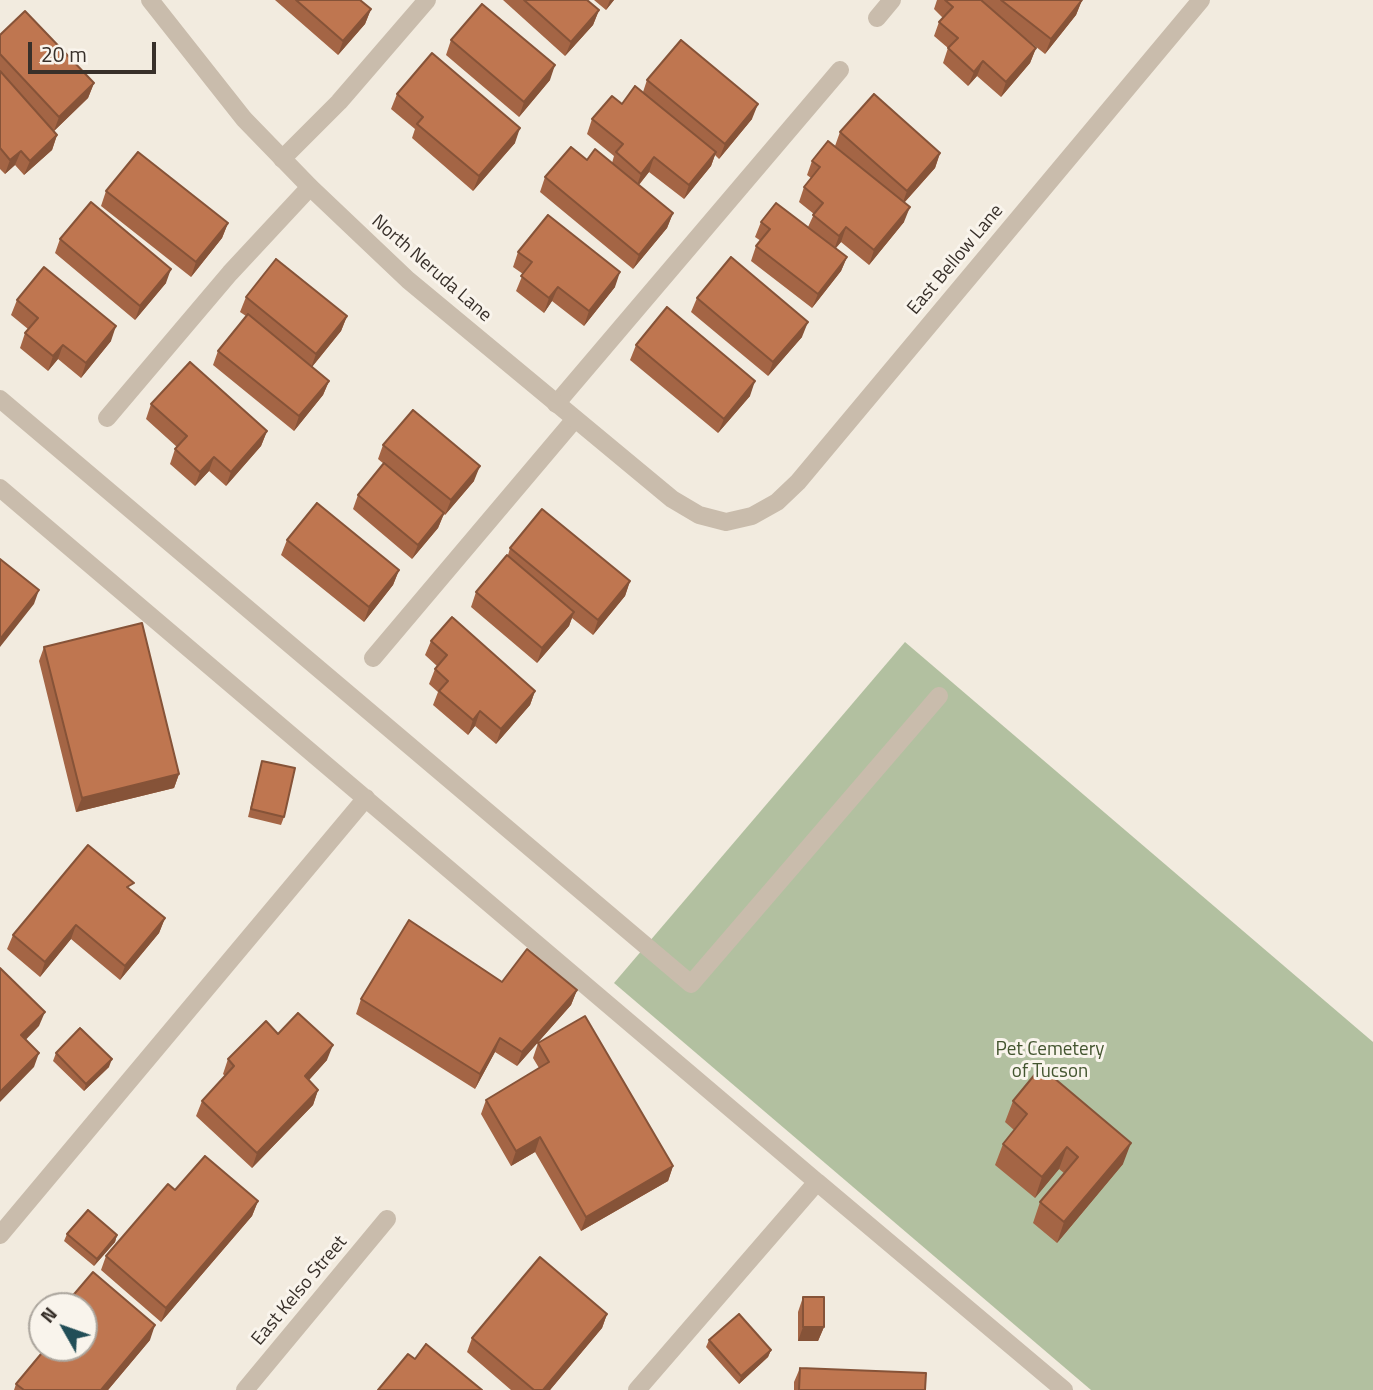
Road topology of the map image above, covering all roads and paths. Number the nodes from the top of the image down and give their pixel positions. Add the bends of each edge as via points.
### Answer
1 (150, 0) edge
2 (427, 0) edge
3 (892, 0) edge
4 (1201, 0) edge
5 (877, 18) dead end
6 (840, 71) dead end
7 (282, 159) junction
8 (310, 187) junction
9 (0, 399) edge
10 (556, 404) junction
11 (107, 418) dead end
12 (575, 419) junction
13 (0, 488) edge
14 (726, 522) joint
15 (373, 659) dead end
16 (939, 696) dead end
17 (366, 798) junction
18 (817, 1182) junction
19 (387, 1219) dead end
20 (0, 1235) edge
21 (245, 1390) edge
22 (637, 1390) edge
23 (1063, 1390) edge

1 - 7 street, North Neruda Lane via 211,81
2 - 7 street via 339,102
3 - 5 street
4 - 14 street, East Bellow Lane via 798,482 777,502 752,516
6 - 10 street
7 - 8 street, North Neruda Lane
8 - 10 street, North Neruda Lane via 408,280
8 - 11 street
9 - 16 street via 691,984
10 - 12 street, North Neruda Lane
12 - 14 street, North Neruda Lane via 672,499 699,515
12 - 15 street
13 - 17 street
17 - 18 street
17 - 20 street
18 - 22 street
18 - 23 street
19 - 21 street, East Kelso Street

